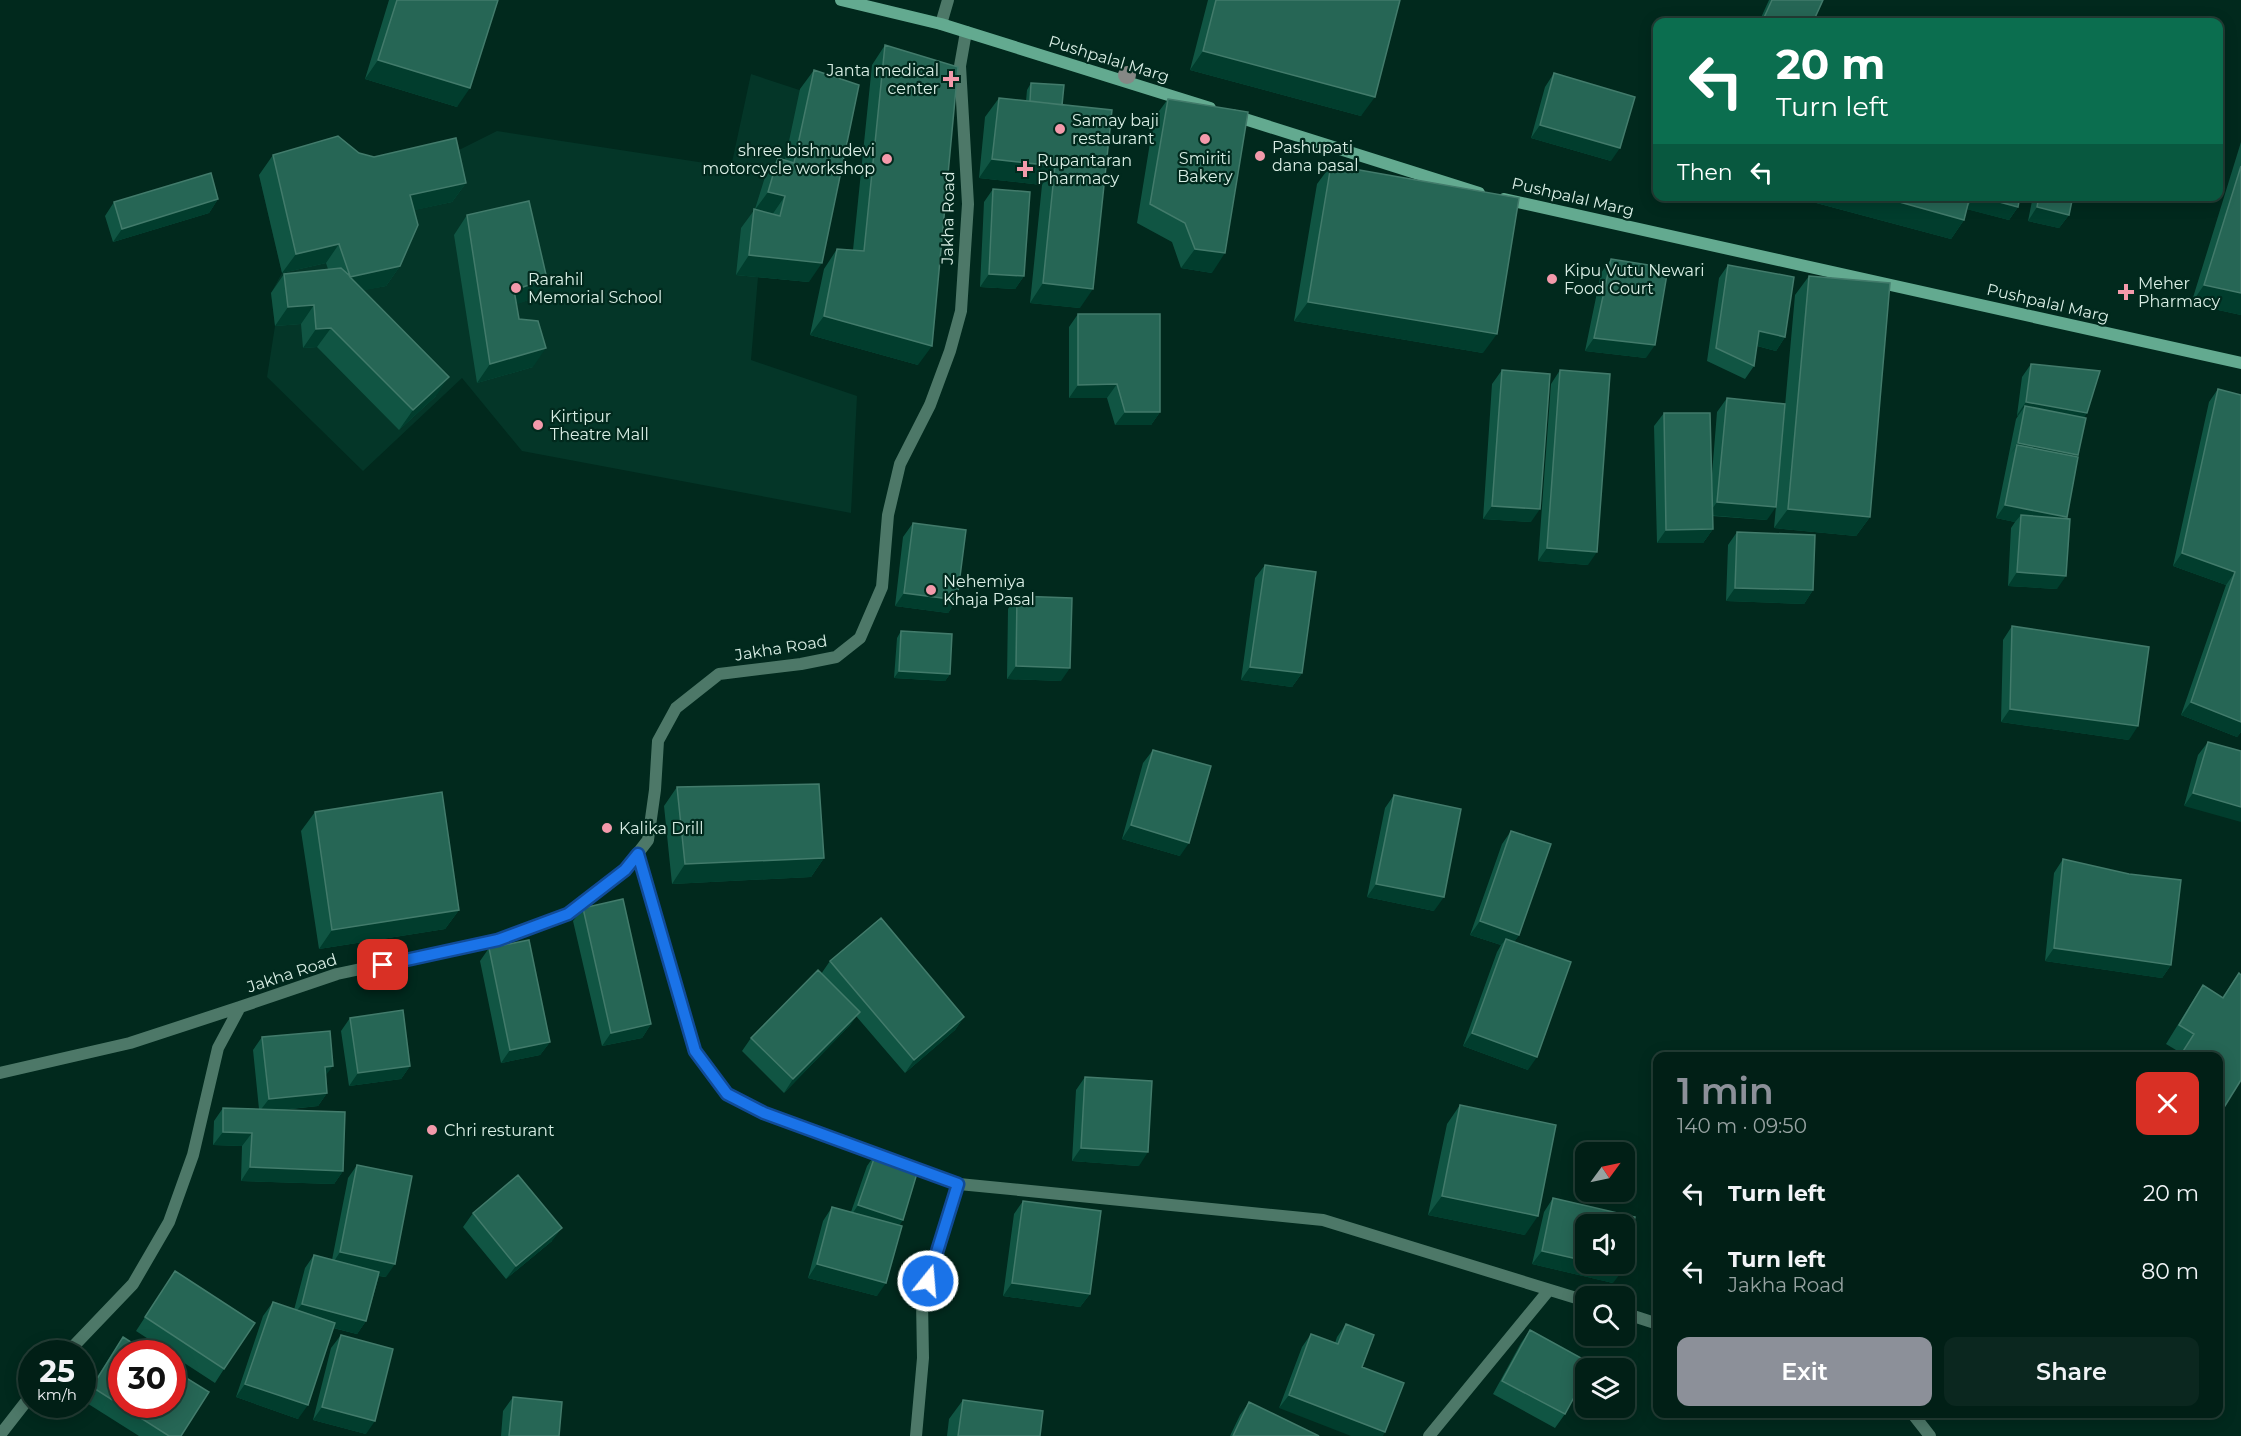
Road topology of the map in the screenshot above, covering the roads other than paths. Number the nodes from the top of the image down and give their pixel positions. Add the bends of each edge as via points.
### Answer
1 (841, 0) edge
2 (948, 0) edge
3 (941, 24) junction
4 (966, 32) junction
5 (2241, 363) edge
6 (638, 854) junction
7 (240, 1007) junction
8 (0, 1073) edge
9 (958, 1184) junction
10 (1549, 1290) junction
11 (1575, 1298) edge
12 (1635, 1317) edge
13 (1653, 1323) edge
14 (79, 1340) edge
15 (18, 1412) edge
16 (1916, 1418) edge
17 (0, 1435) edge
18 (916, 1436) edge
19 (1429, 1436) edge
20 (1930, 1436) edge

1 - 3 street, Pushpalal Marg
2 - 3 street
3 - 4 street, Pushpalal Marg
4 - 5 street, Pushpalal Marg via 1478,193
4 - 6 street, Jakha Road via 960,66 968,204 961,310 930,405 900,464 888,515 882,587 860,638 836,657 719,674 676,708 658,741 648,840
6 - 7 street, Jakha Road via 625,870 568,914 498,940 337,974
6 - 9 street via 695,1051 727,1094 764,1113
7 - 8 street, Jakha Road via 130,1043
7 - 14 street via 218,1048 193,1155 169,1222 133,1284
9 - 10 street via 1323,1220
9 - 18 street via 922,1301
10 - 11 street
10 - 19 street
12 - 13 street
15 - 17 street
16 - 20 street

